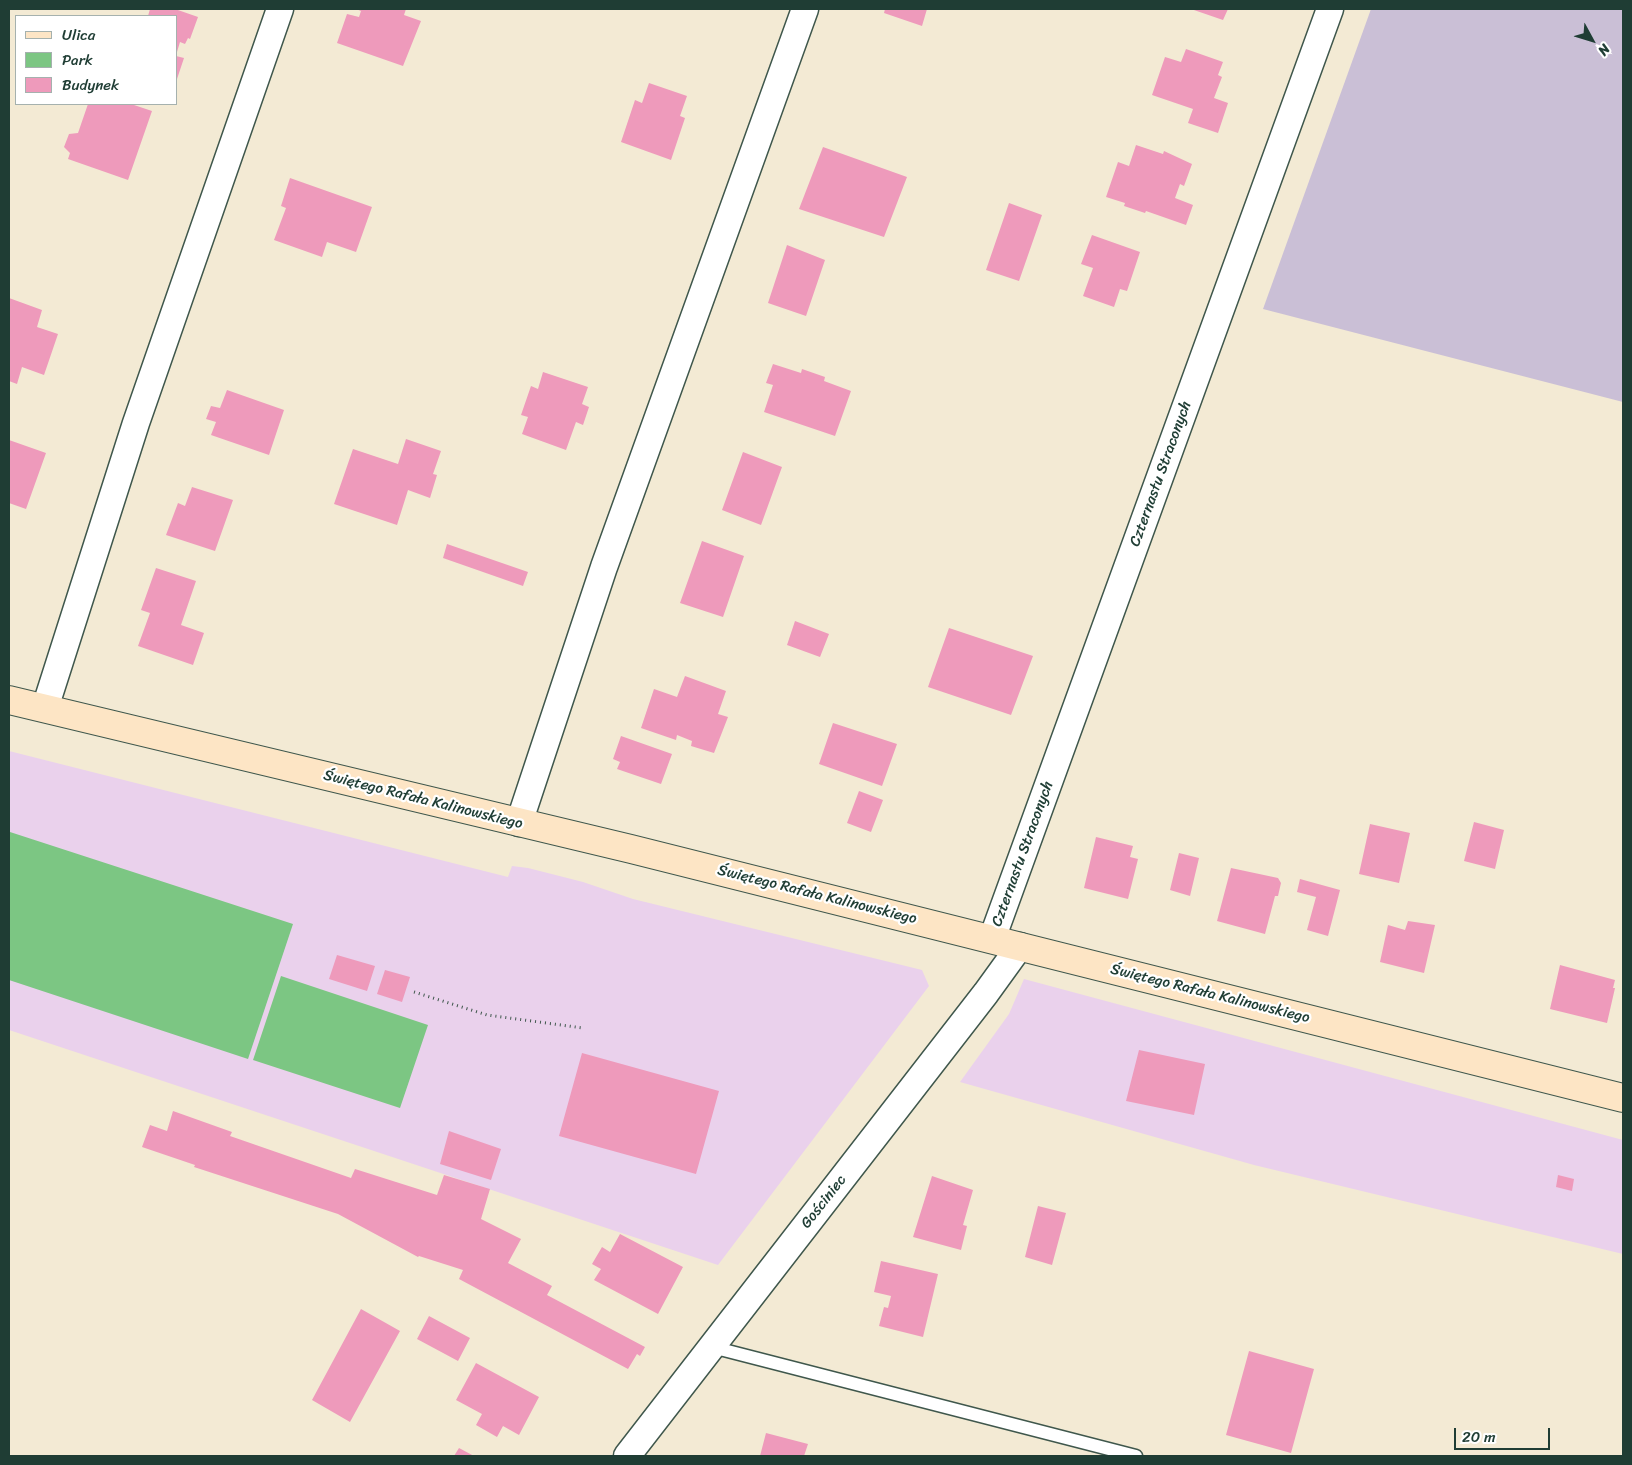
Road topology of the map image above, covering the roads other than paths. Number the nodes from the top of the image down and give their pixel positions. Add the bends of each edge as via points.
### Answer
1 (280, 9) edge
2 (805, 9) edge
3 (1330, 9) edge
4 (9, 700) edge
5 (45, 708) junction
6 (518, 823) junction
7 (992, 939) junction
8 (1020, 946) junction
9 (1623, 1098) edge
10 (712, 1347) junction
11 (627, 1456) edge
12 (1136, 1456) edge

1 - 5 street via 136,423
2 - 6 street via 604,567
3 - 7 street, Czternastu Straconych
4 - 5 street, Świętego Rafała Kalinowskiego
5 - 6 street, Świętego Rafała Kalinowskiego
6 - 7 street, Świętego Rafała Kalinowskiego
7 - 8 street, Świętego Rafała Kalinowskiego
8 - 9 street, Świętego Rafała Kalinowskiego
8 - 10 street, Gościniec
10 - 11 street, Gościniec
10 - 12 lane

